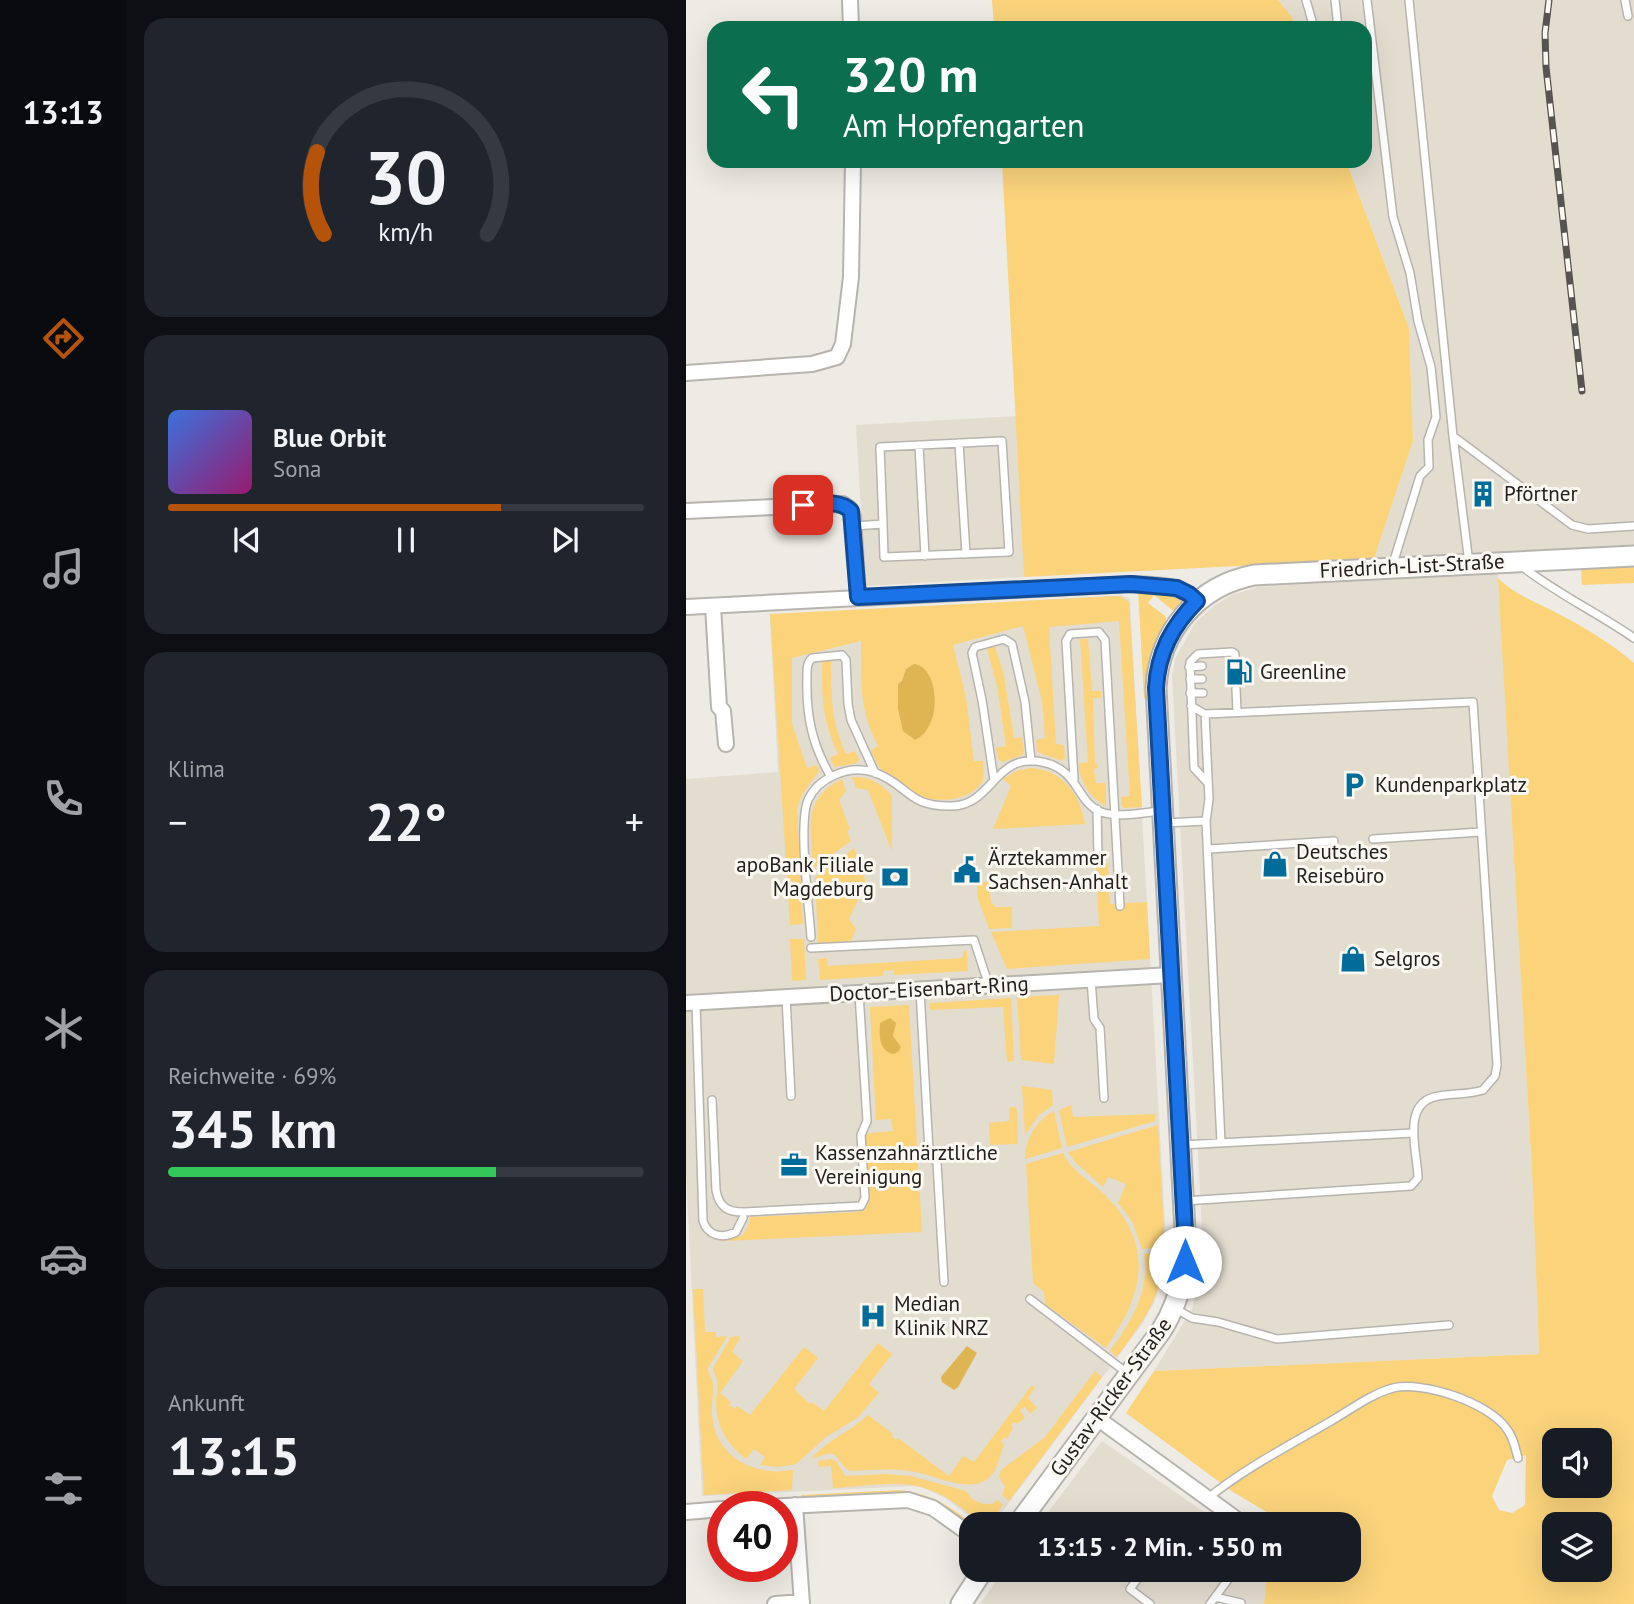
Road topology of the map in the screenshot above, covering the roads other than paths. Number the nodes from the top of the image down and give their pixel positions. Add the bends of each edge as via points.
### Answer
1 (850, 0) edge
2 (1306, 0) edge
3 (1335, 0) edge
4 (1367, 0) edge
5 (1409, 0) edge
6 (1625, 0) edge
7 (1628, 16) dead end
8 (851, 21) edge
9 (1312, 21) dead end
10 (1337, 21) edge
11 (1370, 21) edge
12 (1372, 40) edge
13 (853, 168) edge
14 (686, 373) edge
15 (1453, 436) junction
16 (959, 443) junction
17 (919, 445) junction
18 (686, 511) edge
19 (883, 524) junction
20 (853, 526) junction
21 (1634, 526) edge
22 (966, 554) junction
23 (925, 556) junction
24 (1634, 556) edge
25 (1515, 561) junction
26 (1469, 564) junction
27 (1391, 567) junction
28 (858, 597) junction
29 (1197, 601) junction
30 (713, 606) junction
31 (686, 607) edge
32 (1634, 638) edge
33 (1234, 665) dead end
34 (1202, 666) dead end
35 (1189, 667) junction
36 (1202, 679) dead end
37 (1190, 680) junction
38 (1235, 690) dead end
39 (1190, 693) junction
40 (1203, 693) dead end
41 (1191, 706) junction
42 (1237, 712) junction
43 (1205, 713) junction
44 (726, 744) dead end
45 (1031, 761) junction
46 (875, 773) junction
47 (831, 777) junction
48 (994, 780) junction
49 (1074, 780) junction
50 (1208, 783) junction
51 (1097, 809) junction
52 (1115, 814) junction
53 (1163, 817) junction
54 (1206, 821) junction
55 (1481, 832) junction
56 (1373, 839) dead end
57 (1334, 841) dead end
58 (1209, 849) junction
59 (1098, 856) dead end
60 (1120, 906) dead end
61 (811, 937) dead end
62 (811, 948) dead end
63 (1171, 975) junction
64 (1091, 980) junction
65 (989, 986) junction
66 (919, 989) junction
67 (859, 993) junction
68 (786, 997) junction
69 (691, 1003) edge
70 (791, 1096) dead end
71 (1104, 1098) dead end
72 (712, 1100) dead end
73 (1413, 1133) junction
74 (1221, 1143) junction
75 (1181, 1145) junction
76 (1184, 1201) junction
77 (743, 1219) dead end
78 (944, 1282) dead end
79 (1030, 1299) dead end
80 (1174, 1308) junction
81 (1449, 1325) dead end
82 (1129, 1374) junction
83 (1097, 1418) junction
84 (1518, 1458) dead end
85 (1207, 1499) junction
86 (798, 1505) edge
87 (707, 1510) edge
88 (686, 1511) edge
89 (1027, 1512) edge
90 (1225, 1512) edge
91 (959, 1526) edge
92 (798, 1538) edge
93 (976, 1582) edge
94 (1135, 1582) edge
95 (1226, 1582) edge
96 (1215, 1597) junction
97 (802, 1603) edge
98 (1241, 1603) edge
99 (775, 1604) edge
100 (961, 1604) edge
101 (1150, 1604) edge
102 (1210, 1604) edge

1 - 8 street
2 - 9 lane
3 - 10 lane
4 - 11 lane
5 - 15 lane
6 - 7 lane
12 - 27 lane via 1394,217 1430,360 1436,417 1428,440 1429,467 1420,477
13 - 14 street via 851,276 843,344 837,357 812,364
15 - 21 lane via 1572,525 1585,529
15 - 26 lane
16 - 17 lane
16 - 22 lane
16 - 22 lane via 1002,441 1009,552
17 - 19 lane via 880,447
17 - 23 lane
18 - 20 street via 841,504 848,508
19 - 20 lane
19 - 23 lane via 884,558
20 - 28 street
22 - 23 lane
24 - 25 street, Friedrich-List-Straße
25 - 26 street, Friedrich-List-Straße
25 - 32 lane via 1564,597
26 - 27 street, Friedrich-List-Straße
27 - 29 street, Friedrich-List-Straße via 1254,575 1225,583
28 - 29 street via 1131,584 1177,588
28 - 30 street
29 - 53 street, Gustav-Ricker-Straße via 1172,632 1157,672
30 - 31 street
30 - 44 street
33 - 35 lane via 1232,652 1201,653 1192,658
34 - 35 lane
35 - 37 lane
36 - 37 lane
37 - 39 lane
38 - 42 lane
39 - 40 lane
39 - 41 lane
41 - 43 lane
41 - 50 lane via 1194,768
42 - 43 lane
42 - 55 lane via 1473,702
43 - 50 lane
45 - 48 lane via 1016,764
45 - 48 lane via 1025,702 1012,644 1004,639 975,647 972,653
45 - 49 lane via 1055,766
46 - 47 lane via 851,770
46 - 47 lane via 851,720 846,659 837,654 811,658 807,664 811,732
46 - 48 lane via 911,798 930,805 965,805 985,794
47 - 61 lane via 814,790 804,815
49 - 51 lane
49 - 52 lane via 1066,641 1070,634 1099,632 1105,640
50 - 54 lane
51 - 52 lane
51 - 59 lane
52 - 53 lane
52 - 60 lane
53 - 54 lane
53 - 63 street, Gustav-Ricker-Straße
54 - 58 lane
55 - 56 lane
55 - 73 lane via 1496,1074 1481,1091 1426,1101 1416,1116
57 - 58 lane
58 - 74 lane
62 - 65 lane via 974,940
63 - 64 street, Doctor-Eisenbart-Ring
63 - 75 street, Gustav-Ricker-Straße
64 - 65 street, Doctor-Eisenbart-Ring
64 - 71 lane via 1094,1018 1100,1028
65 - 66 street, Doctor-Eisenbart-Ring
66 - 67 street, Doctor-Eisenbart-Ring
66 - 78 lane via 929,1152 937,1163
67 - 68 street, Doctor-Eisenbart-Ring
67 - 72 lane via 867,1121 861,1134 865,1200 860,1206 744,1212 724,1208 716,1190
68 - 69 street, Doctor-Eisenbart-Ring
68 - 70 lane
69 - 77 lane via 703,1221 711,1233 725,1236 738,1231
73 - 74 lane
73 - 76 lane via 1418,1175 1410,1186
74 - 75 lane
75 - 76 street, Gustav-Ricker-Straße
76 - 80 street, Gustav-Ricker-Straße via 1185,1262
79 - 82 lane
80 - 81 lane via 1192,1318 1277,1339
80 - 82 street, Gustav-Ricker-Straße
82 - 83 street, Gustav-Ricker-Straße
83 - 85 street
83 - 89 street, Gustav-Ricker-Straße
84 - 85 lane via 1507,1429 1479,1406 1433,1390 1397,1387 1276,1453
85 - 90 street
86 - 91 street via 908,1500 933,1508
87 - 88 street
92 - 97 street
93 - 100 street
94 - 101 lane via 1130,1589
95 - 96 lane
96 - 98 lane
96 - 102 lane
97 - 99 street

